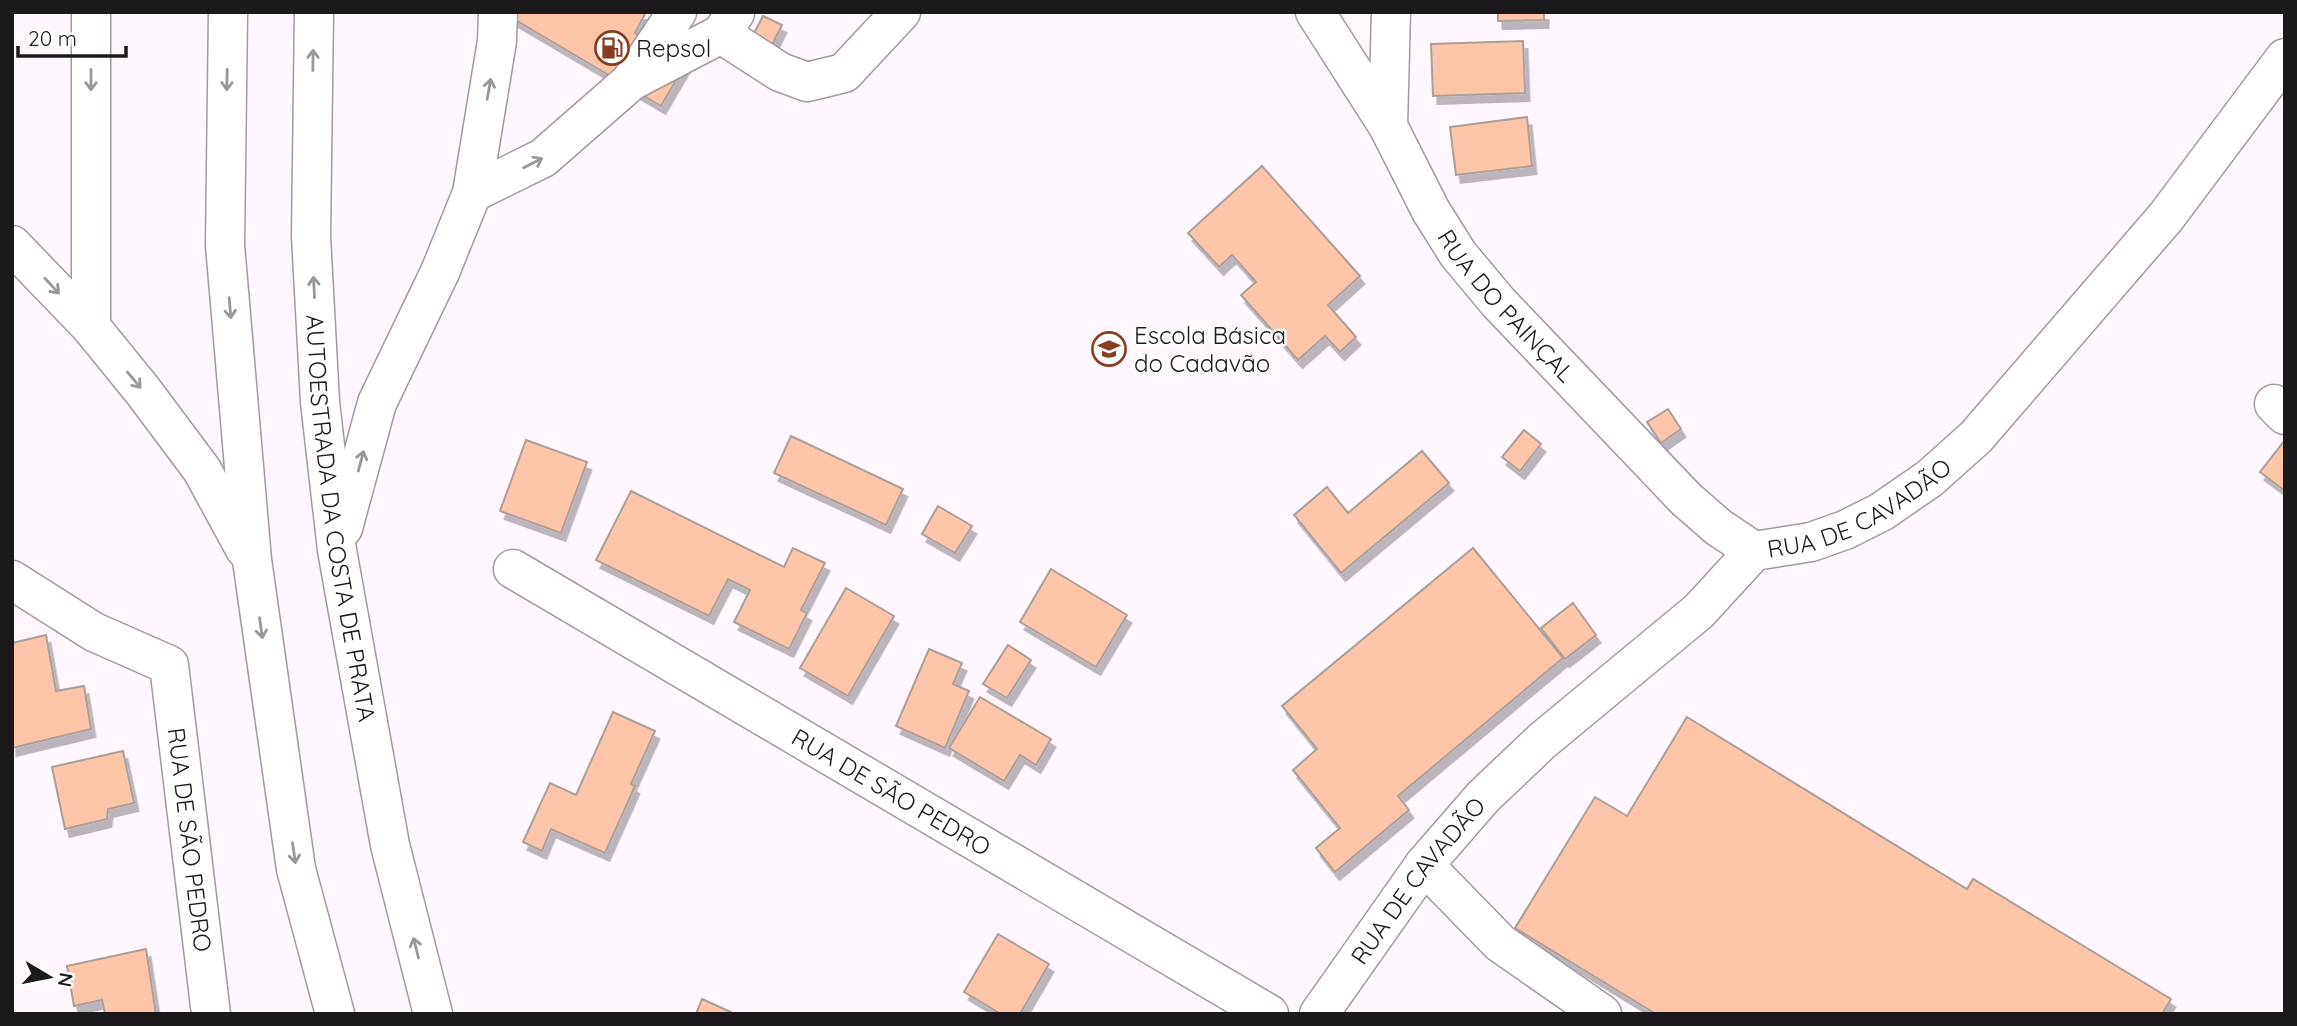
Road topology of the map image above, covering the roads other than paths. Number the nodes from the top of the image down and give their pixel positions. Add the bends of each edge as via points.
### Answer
1 (91, 12) edge
2 (228, 12) edge
3 (314, 12) edge
4 (498, 12) edge
5 (677, 12) edge
6 (901, 12) edge
7 (1315, 12) edge
8 (1391, 12) edge
9 (728, 23) edge
10 (2285, 58) edge
11 (630, 82) junction
12 (1388, 126) junction
13 (472, 193) junction
14 (12, 245) edge
15 (90, 327) junction
16 (337, 550) junction
17 (1755, 551) junction
18 (251, 560) junction
19 (513, 569) dead end
20 (12, 580) edge
21 (1424, 864) junction
22 (211, 1014) edge
23 (335, 1014) edge
24 (433, 1014) edge
25 (1269, 1014) edge
26 (1320, 1014) edge
27 (1602, 1014) edge

1 -> 15 main road
2 -> 18 main road via 225,246
16 -> 3 main road, AUTOESTRADA DA COSTA DE PRATA via 320,402 311,236
13 -> 4 main road via 498,41
5 - 11 main road
6 - 9 main road via 844,73 807,82 780,72
7 - 12 main road, RUA DO PAINÇAL
8 - 12 main road
9 - 11 main road
10 - 17 main road, RUA DE CAVADÃO via 2166,217 1976,437 1929,479 1881,512 1811,542
13 -> 11 main road via 543,158
12 - 17 main road, RUA DO PAINÇAL via 1431,211 1458,254 1498,302 1686,499
16 -> 13 main road via 377,403
14 -> 15 main road
15 -> 18 main road via 202,470
24 -> 16 main road, AUTOESTRADA DA COSTA DE PRATA via 390,845
17 - 21 main road, RUA DE CAVADÃO via 1699,611 1542,741 1483,797
18 -> 23 main road via 296,869
19 - 25 main road, RUA DE SÃO PEDRO
20 - 22 main road, RUA DE SÃO PEDRO via 94,632 169,665
21 - 26 main road, RUA DE CAVADÃO
21 - 27 main road via 1500,943

